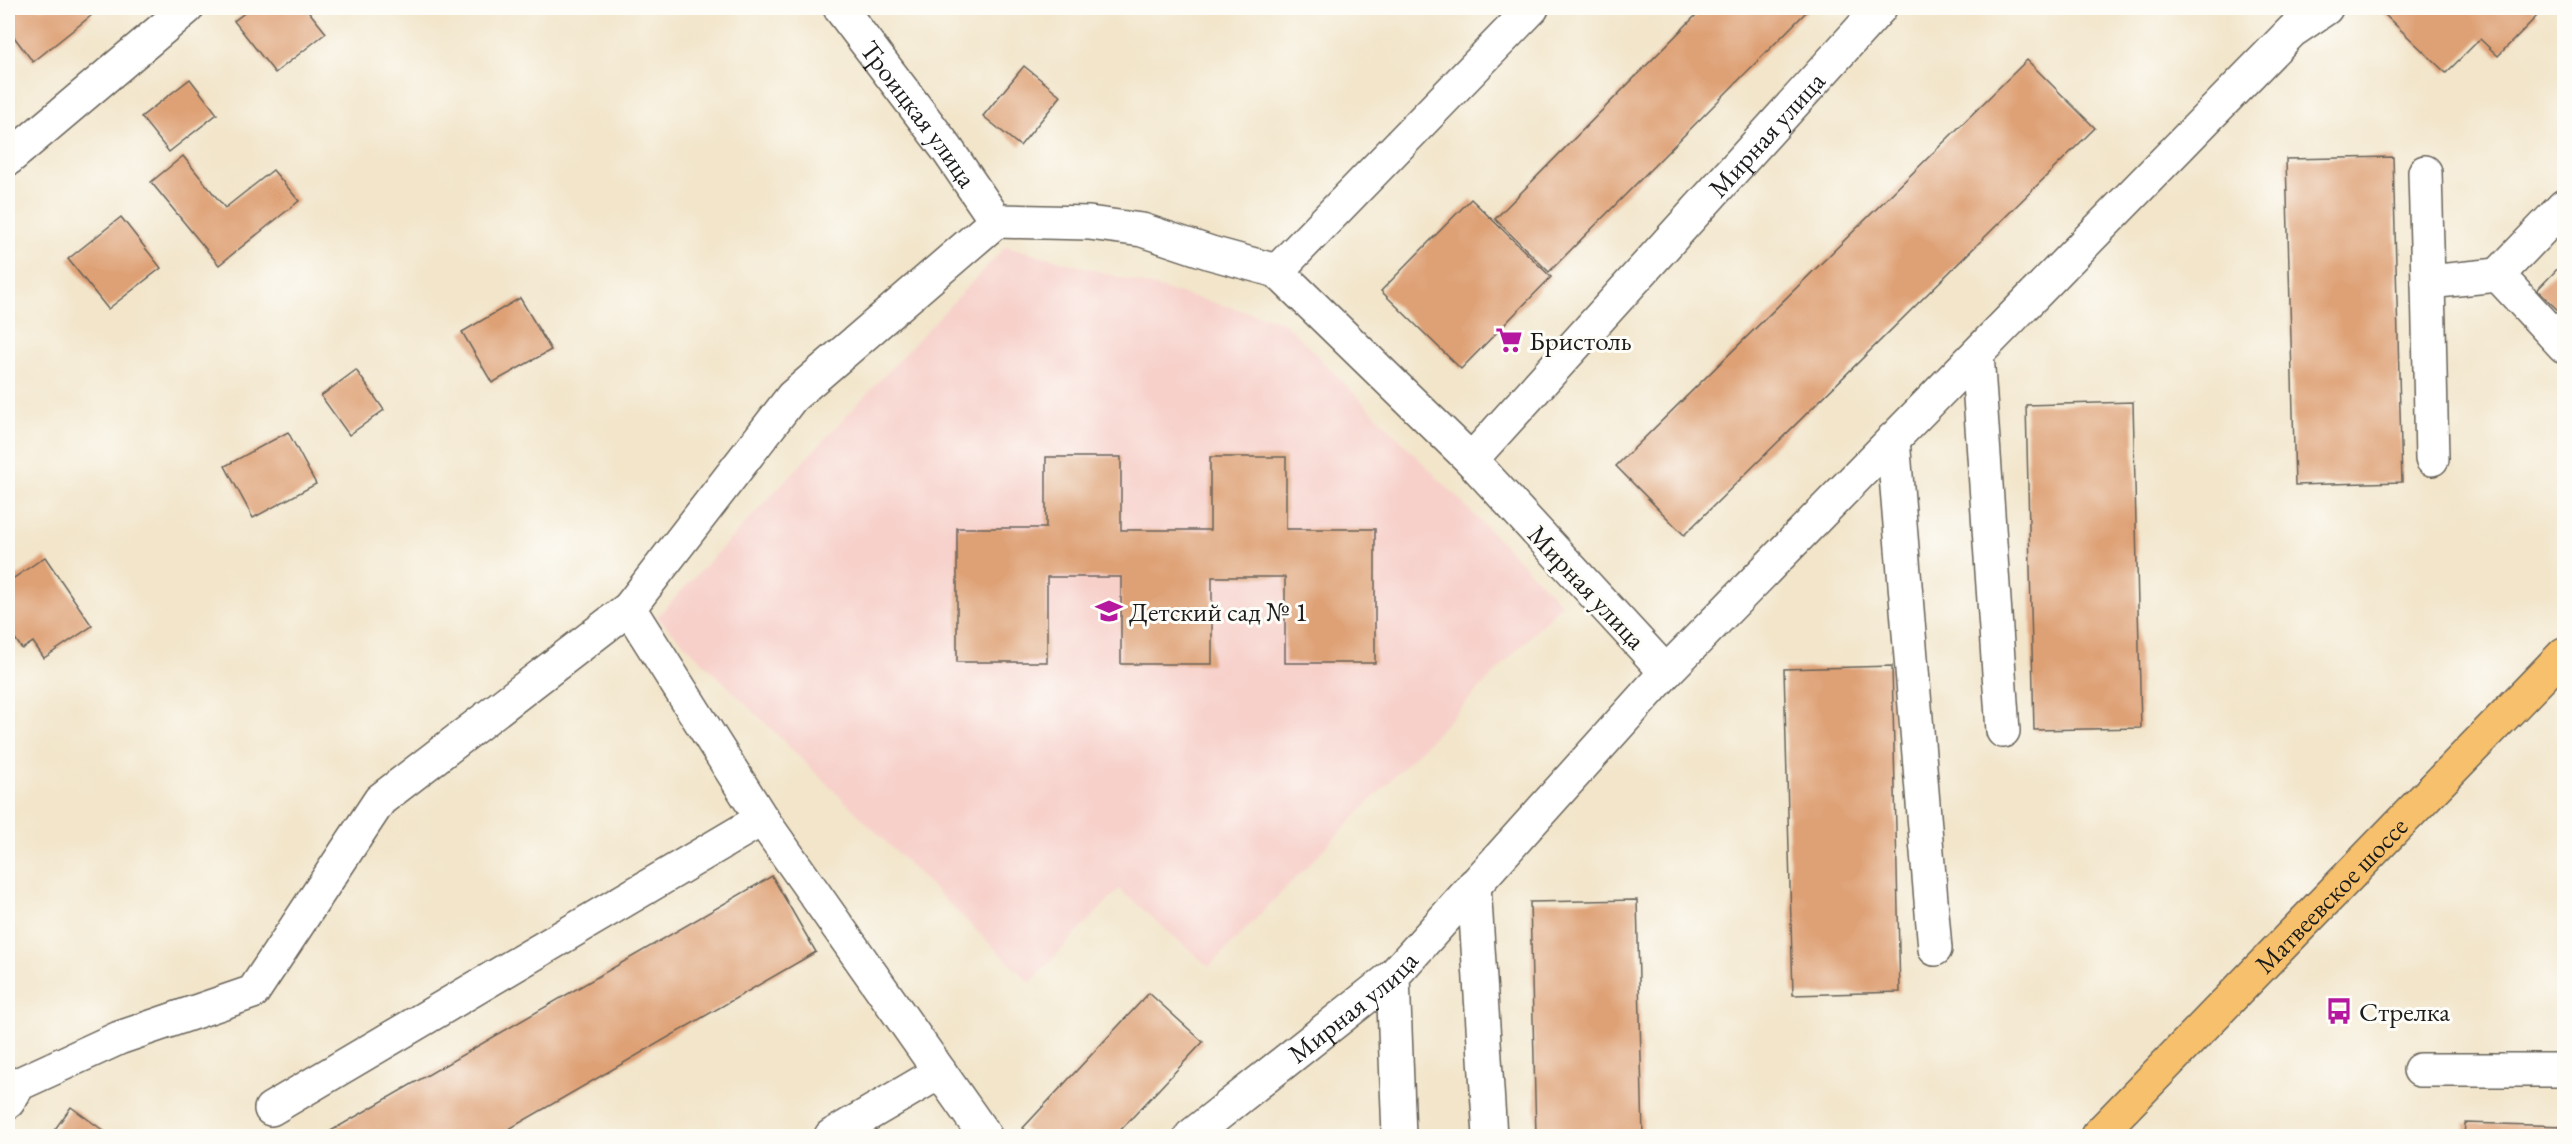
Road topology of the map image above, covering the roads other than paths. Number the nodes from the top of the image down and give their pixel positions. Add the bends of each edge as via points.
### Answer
1 (187, 8) edge
2 (840, 8) edge
3 (1532, 8) edge
4 (1880, 8) edge
5 (2326, 8) edge
6 (8, 159) edge
7 (2425, 172) dead end
8 (2565, 206) edge
9 (996, 220) junction
10 (1276, 271) junction
11 (2498, 275) junction
12 (2428, 282) junction
13 (2565, 346) edge
14 (1977, 354) junction
15 (1893, 440) junction
16 (2432, 459) dead end
17 (1471, 460) junction
18 (628, 608) junction
19 (2565, 654) edge
20 (1666, 672) junction
21 (2003, 731) dead end
22 (762, 819) junction
23 (1474, 885) junction
24 (1935, 949) dead end
25 (1393, 976) junction
26 (2420, 1070) dead end
27 (2565, 1070) edge
28 (940, 1072) junction
29 (8, 1102) edge
30 (271, 1109) dead end
31 (831, 1137) edge
32 (985, 1137) edge
33 (1191, 1137) edge
34 (1399, 1137) edge
35 (1490, 1137) edge
36 (2097, 1137) edge

1 - 6 street
2 - 9 street, Троицкая улица via 948,149
3 - 10 street
4 - 17 street, Мирная улица
5 - 14 street via 2292,31
7 - 12 street
8 - 11 street
9 - 10 street via 1089,223 1142,230
9 - 18 street via 792,397
10 - 17 street
11 - 12 street
11 - 13 street
12 - 16 street
14 - 15 street
14 - 21 street
15 - 20 street
15 - 24 street
17 - 20 street, Мирная улица
18 - 22 street
18 - 29 street via 380,800 254,992 119,1038 19,1084
19 - 36 main road, Матвеевское шоссе
20 - 23 street, Мирная улица
22 - 28 street
22 - 30 street
23 - 25 street, Мирная улица
23 - 35 street
25 - 33 street, Мирная улица
25 - 34 street
26 - 27 street
28 - 31 street
28 - 32 street

